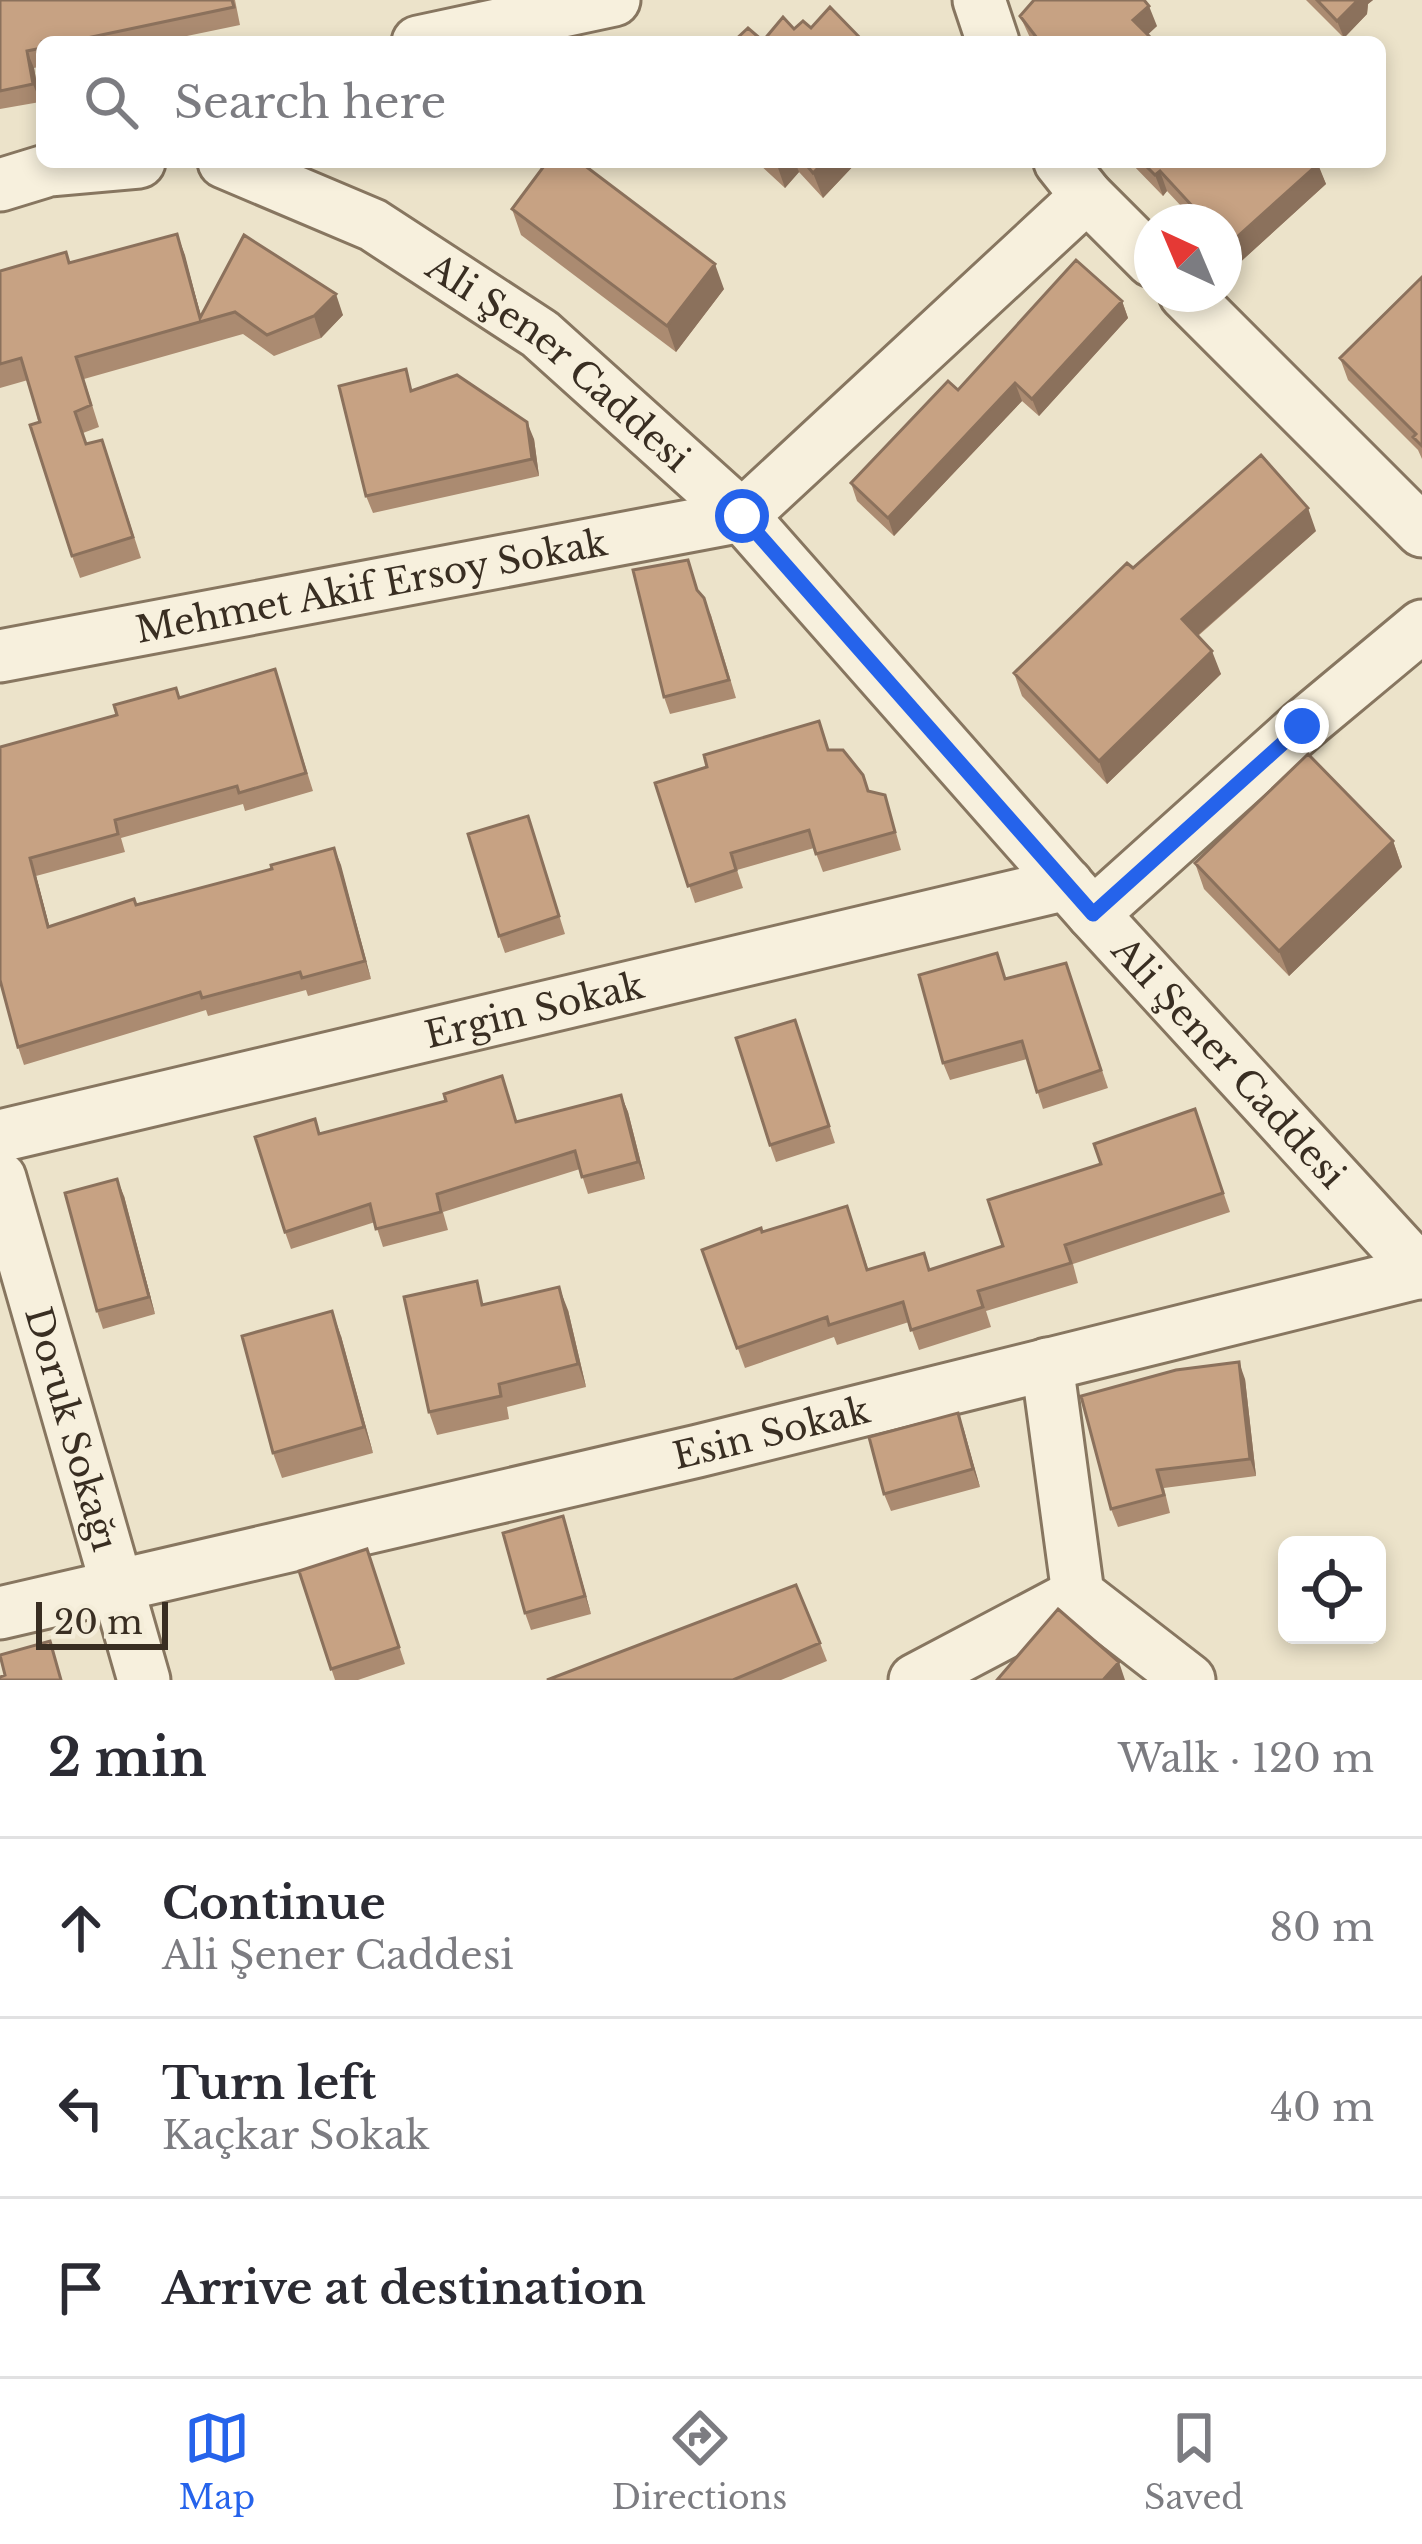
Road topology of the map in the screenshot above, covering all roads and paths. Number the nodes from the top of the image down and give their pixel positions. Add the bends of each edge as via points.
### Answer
1 (614, 0) edge
2 (979, 0) edge
3 (446, 36) edge
4 (991, 36) edge
5 (72, 168) edge
6 (253, 168) edge
7 (1073, 179) edge
8 (0, 185) edge
9 (1134, 242) edge
10 (1203, 312) edge
11 (742, 516) junction
12 (1422, 531) edge
13 (1422, 626) edge
14 (0, 656) edge
15 (1080, 899) junction
16 (0, 1136) edge
17 (0, 1178) edge
18 (1421, 1272) edge
19 (1047, 1364) junction
20 (116, 1584) junction
21 (1078, 1594) junction
22 (0, 1613) edge
23 (144, 1680) edge
24 (915, 1680) edge
25 (1190, 1680) edge

1 - 3 street
2 - 4 street
5 - 8 street
6 - 11 street, Ali Şener Caddesi via 373,225 540,334
7 - 9 street
7 - 11 street
10 - 12 street
11 - 14 street, Mehmet Akif Ersoy Sokak
11 - 15 street, Ali Şener Caddesi
13 - 15 street
15 - 16 street, Ergin Sokak
15 - 18 street, Ali Şener Caddesi
17 - 20 street, Doruk Sokağı
18 - 19 street, Esin Sokak
19 - 20 street, Esin Sokak
19 - 21 street
20 - 22 street, Esin Sokak
20 - 23 street, Doruk Sokağı
21 - 24 street
21 - 25 street

